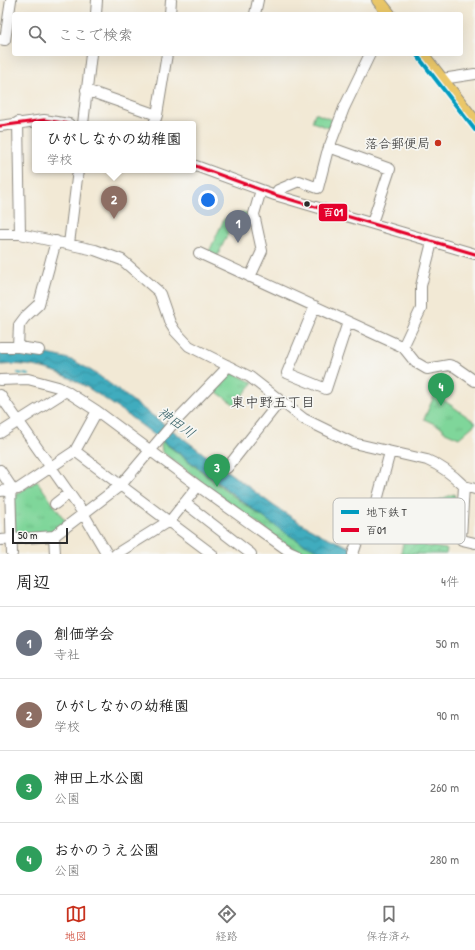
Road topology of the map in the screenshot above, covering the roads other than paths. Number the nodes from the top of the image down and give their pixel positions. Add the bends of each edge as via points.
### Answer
1 (11, 0) edge
2 (97, 0) edge
3 (171, 0) edge
4 (258, 0) edge
5 (378, 0) edge
6 (96, 12) edge
7 (170, 12) edge
8 (255, 12) edge
9 (388, 12) edge
10 (3, 40) edge
11 (91, 56) edge
12 (167, 56) edge
13 (369, 56) edge
14 (424, 56) edge
15 (475, 74) edge
16 (442, 79) junction
17 (86, 90) junction
18 (156, 120) edge
19 (50, 121) edge
20 (83, 121) edge
21 (18, 122) junction
22 (475, 122) edge
23 (0, 126) edge
24 (329, 147) junction
25 (196, 166) edge
26 (78, 173) edge
27 (261, 190) junction
28 (275, 195) junction
29 (372, 223) junction
30 (0, 234) edge
31 (20, 234) junction
32 (56, 241) junction
33 (432, 242) junction
34 (69, 244) junction
35 (199, 253) dead end
36 (475, 254) edge
37 (250, 277) junction
38 (315, 306) junction
39 (348, 322) junction
40 (0, 347) edge
41 (18, 347) junction
42 (403, 347) junction
43 (39, 350) dead end
44 (227, 365) junction
45 (0, 380) edge
46 (475, 380) edge
47 (66, 391) junction
48 (0, 395) edge
49 (280, 401) junction
50 (97, 411) junction
51 (18, 421) junction
52 (0, 432) edge
53 (76, 450) junction
54 (150, 450) junction
55 (390, 452) junction
56 (51, 467) junction
57 (227, 468) dead end
58 (0, 470) edge
59 (121, 485) junction
60 (198, 486) junction
61 (464, 486) junction
62 (475, 489) edge
63 (0, 490) edge
64 (11, 490) junction
65 (69, 494) junction
66 (378, 498) edge
67 (463, 498) edge
68 (185, 503) junction
69 (55, 504) dead end
70 (83, 513) junction
71 (170, 521) junction
72 (54, 536) junction
73 (12, 539) junction
74 (0, 540) edge
75 (465, 541) edge
76 (475, 543) edge
77 (205, 552) edge
78 (289, 553) edge
79 (12, 554) edge
80 (55, 554) edge
81 (107, 554) edge
82 (116, 554) edge
83 (251, 554) edge

1 - 10 street
2 - 6 street
3 - 7 street
4 - 8 street
5 - 9 main road
11 - 17 street
12 - 18 street
13 - 24 street
14 - 16 main road
15 - 16 street
16 - 22 main road
17 - 18 street
17 - 20 street
19 - 21 street
21 - 23 street
21 - 31 street
24 - 28 street via 318,188 300,181 278,190
24 - 29 street via 390,169
25 - 27 street
26 - 34 street
27 - 28 street
27 - 37 street via 254,214 262,251
28 - 29 street
29 - 33 street
30 - 31 street
31 - 32 street
32 - 34 street
32 - 41 street via 39,304 24,316 18,325
33 - 36 street
33 - 42 street via 421,286 421,309
34 - 44 street via 122,260 158,291 170,323 189,346
35 - 37 street
37 - 38 street
38 - 39 street
38 - 39 street via 287,373 326,390
39 - 42 street
40 - 41 street
41 - 43 street
42 - 46 street via 415,362 427,369 449,365
44 - 49 street via 250,377
44 - 54 street
45 - 47 street via 28,380
47 - 50 street
47 - 51 street
48 - 51 street
49 - 55 street via 304,419 353,443
49 - 57 street
50 - 53 street
50 - 54 street
51 - 52 street
51 - 56 street
53 - 56 street
53 - 59 street
54 - 59 street
54 - 60 street
55 - 61 street via 438,464
55 - 66 street
56 - 64 street via 18,489
56 - 65 street
58 - 64 street
59 - 70 street
59 - 71 street
60 - 68 street
60 - 78 street
61 - 62 street
61 - 67 street
63 - 64 street
64 - 73 street
65 - 69 street
65 - 70 street
68 - 71 street
68 - 83 street
70 - 72 street
70 - 81 street
71 - 77 street
71 - 82 street
72 - 73 street
72 - 80 street
73 - 74 street
73 - 79 street
75 - 76 street

